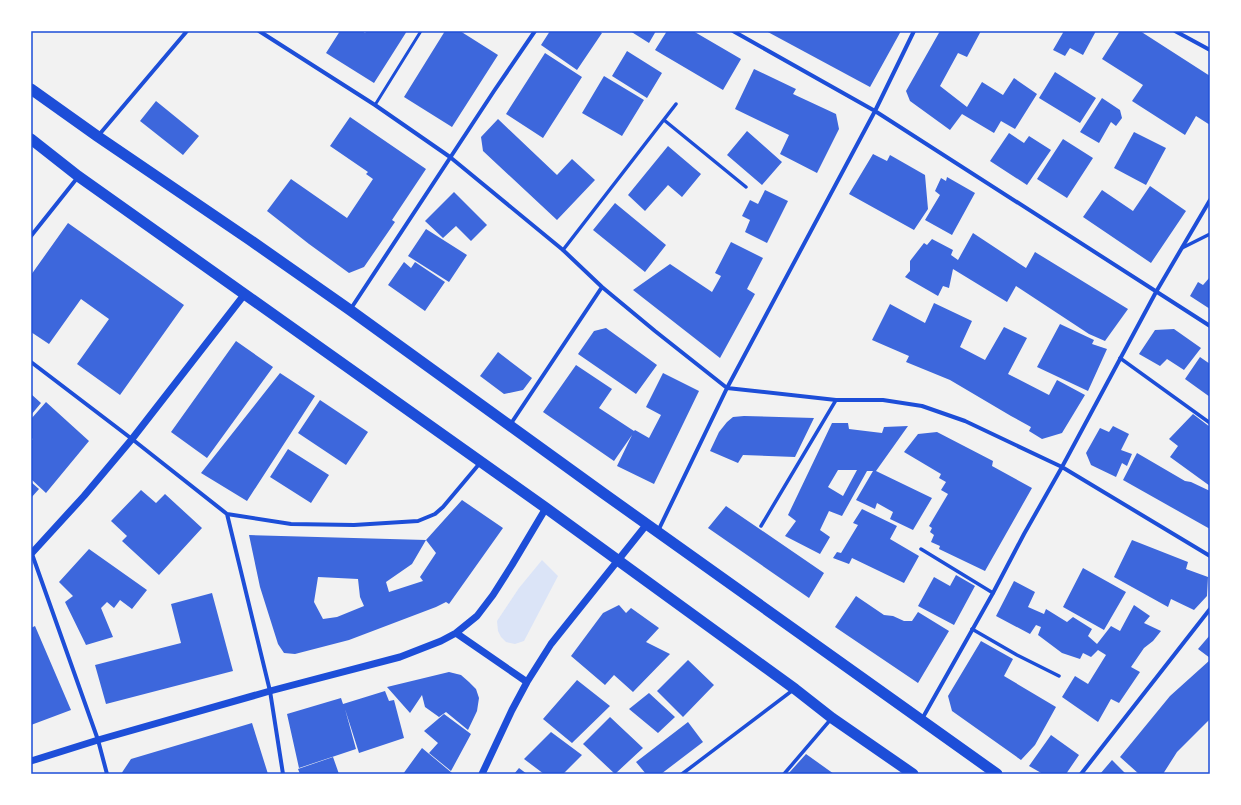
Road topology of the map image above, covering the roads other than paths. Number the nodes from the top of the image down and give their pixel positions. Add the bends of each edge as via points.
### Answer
1 (187, 31) edge
2 (259, 31) edge
3 (421, 31) edge
4 (535, 31) edge
5 (733, 31) edge
6 (914, 31) edge
7 (1175, 31) edge
8 (1210, 50) edge
9 (31, 89) edge
10 (676, 104) dead end
11 (375, 105) junction
12 (874, 111) junction
13 (664, 120) junction
14 (97, 136) junction
15 (31, 138) edge
16 (450, 157) junction
17 (78, 176) junction
18 (746, 188) dead end
19 (1210, 200) edge
20 (1210, 234) edge
21 (31, 236) edge
22 (1181, 249) junction
23 (563, 250) junction
24 (602, 287) junction
25 (1156, 292) junction
26 (244, 295) junction
27 (350, 310) junction
28 (1210, 326) edge
29 (1120, 358) junction
30 (31, 362) edge
31 (727, 388) junction
32 (836, 400) junction
33 (1210, 423) edge
34 (510, 426) junction
35 (132, 439) junction
36 (480, 463) junction
37 (1062, 467) junction
38 (546, 508) junction
39 (227, 514) junction
40 (647, 524) junction
41 (761, 526) dead end
42 (658, 532) junction
43 (921, 549) dead end
44 (31, 554) edge
45 (1210, 556) edge
46 (618, 562) junction
47 (993, 593) junction
48 (1210, 609) edge
49 (972, 629) junction
50 (456, 633) junction
51 (1060, 676) dead end
52 (526, 682) junction
53 (795, 689) junction
54 (270, 691) junction
55 (832, 718) junction
56 (922, 719) junction
57 (98, 740) junction
58 (31, 762) edge
59 (902, 771) edge
60 (107, 774) edge
61 (283, 774) edge
62 (482, 774) edge
63 (682, 774) edge
64 (784, 774) edge
65 (913, 774) edge
66 (997, 774) edge
67 (1081, 774) edge

1 - 14 street
2 - 11 street
3 - 11 lane
4 - 16 street
5 - 12 street
6 - 12 street
7 - 8 street
9 - 14 highway
10 - 13 street
11 - 16 street
12 - 25 street
12 - 31 street
13 - 18 street
13 - 23 street
14 - 27 highway
15 - 17 highway
16 - 23 street
16 - 27 street
17 - 21 street
17 - 26 highway
19 - 22 street
20 - 22 street
22 - 25 street
23 - 24 street
24 - 31 street
24 - 34 street
25 - 28 street
25 - 29 street
26 - 35 street
26 - 36 highway
27 - 34 highway
29 - 33 street
29 - 37 street
30 - 35 street
31 - 32 street
31 - 42 street
32 - 37 street via 883,400 922,406 965,421
32 - 41 street
34 - 40 highway
35 - 39 street
35 - 44 street
36 - 38 highway
36 - 39 street via 443,507 435,514 418,521 354,525 291,524
37 - 45 street
37 - 47 street
38 - 46 highway
38 - 50 street via 493,595 477,616
39 - 54 street
40 - 42 highway
40 - 46 street
42 - 56 highway
43 - 47 street
44 - 57 street
46 - 52 street via 551,644
46 - 53 highway
47 - 49 street
48 - 67 street
49 - 51 street
49 - 56 street
50 - 52 street
50 - 54 street via 400,657
52 - 62 street
53 - 55 highway
53 - 63 street
54 - 57 street
54 - 61 street
55 - 59 highway
55 - 64 street
56 - 66 highway
57 - 58 street
57 - 60 street
59 - 65 highway

